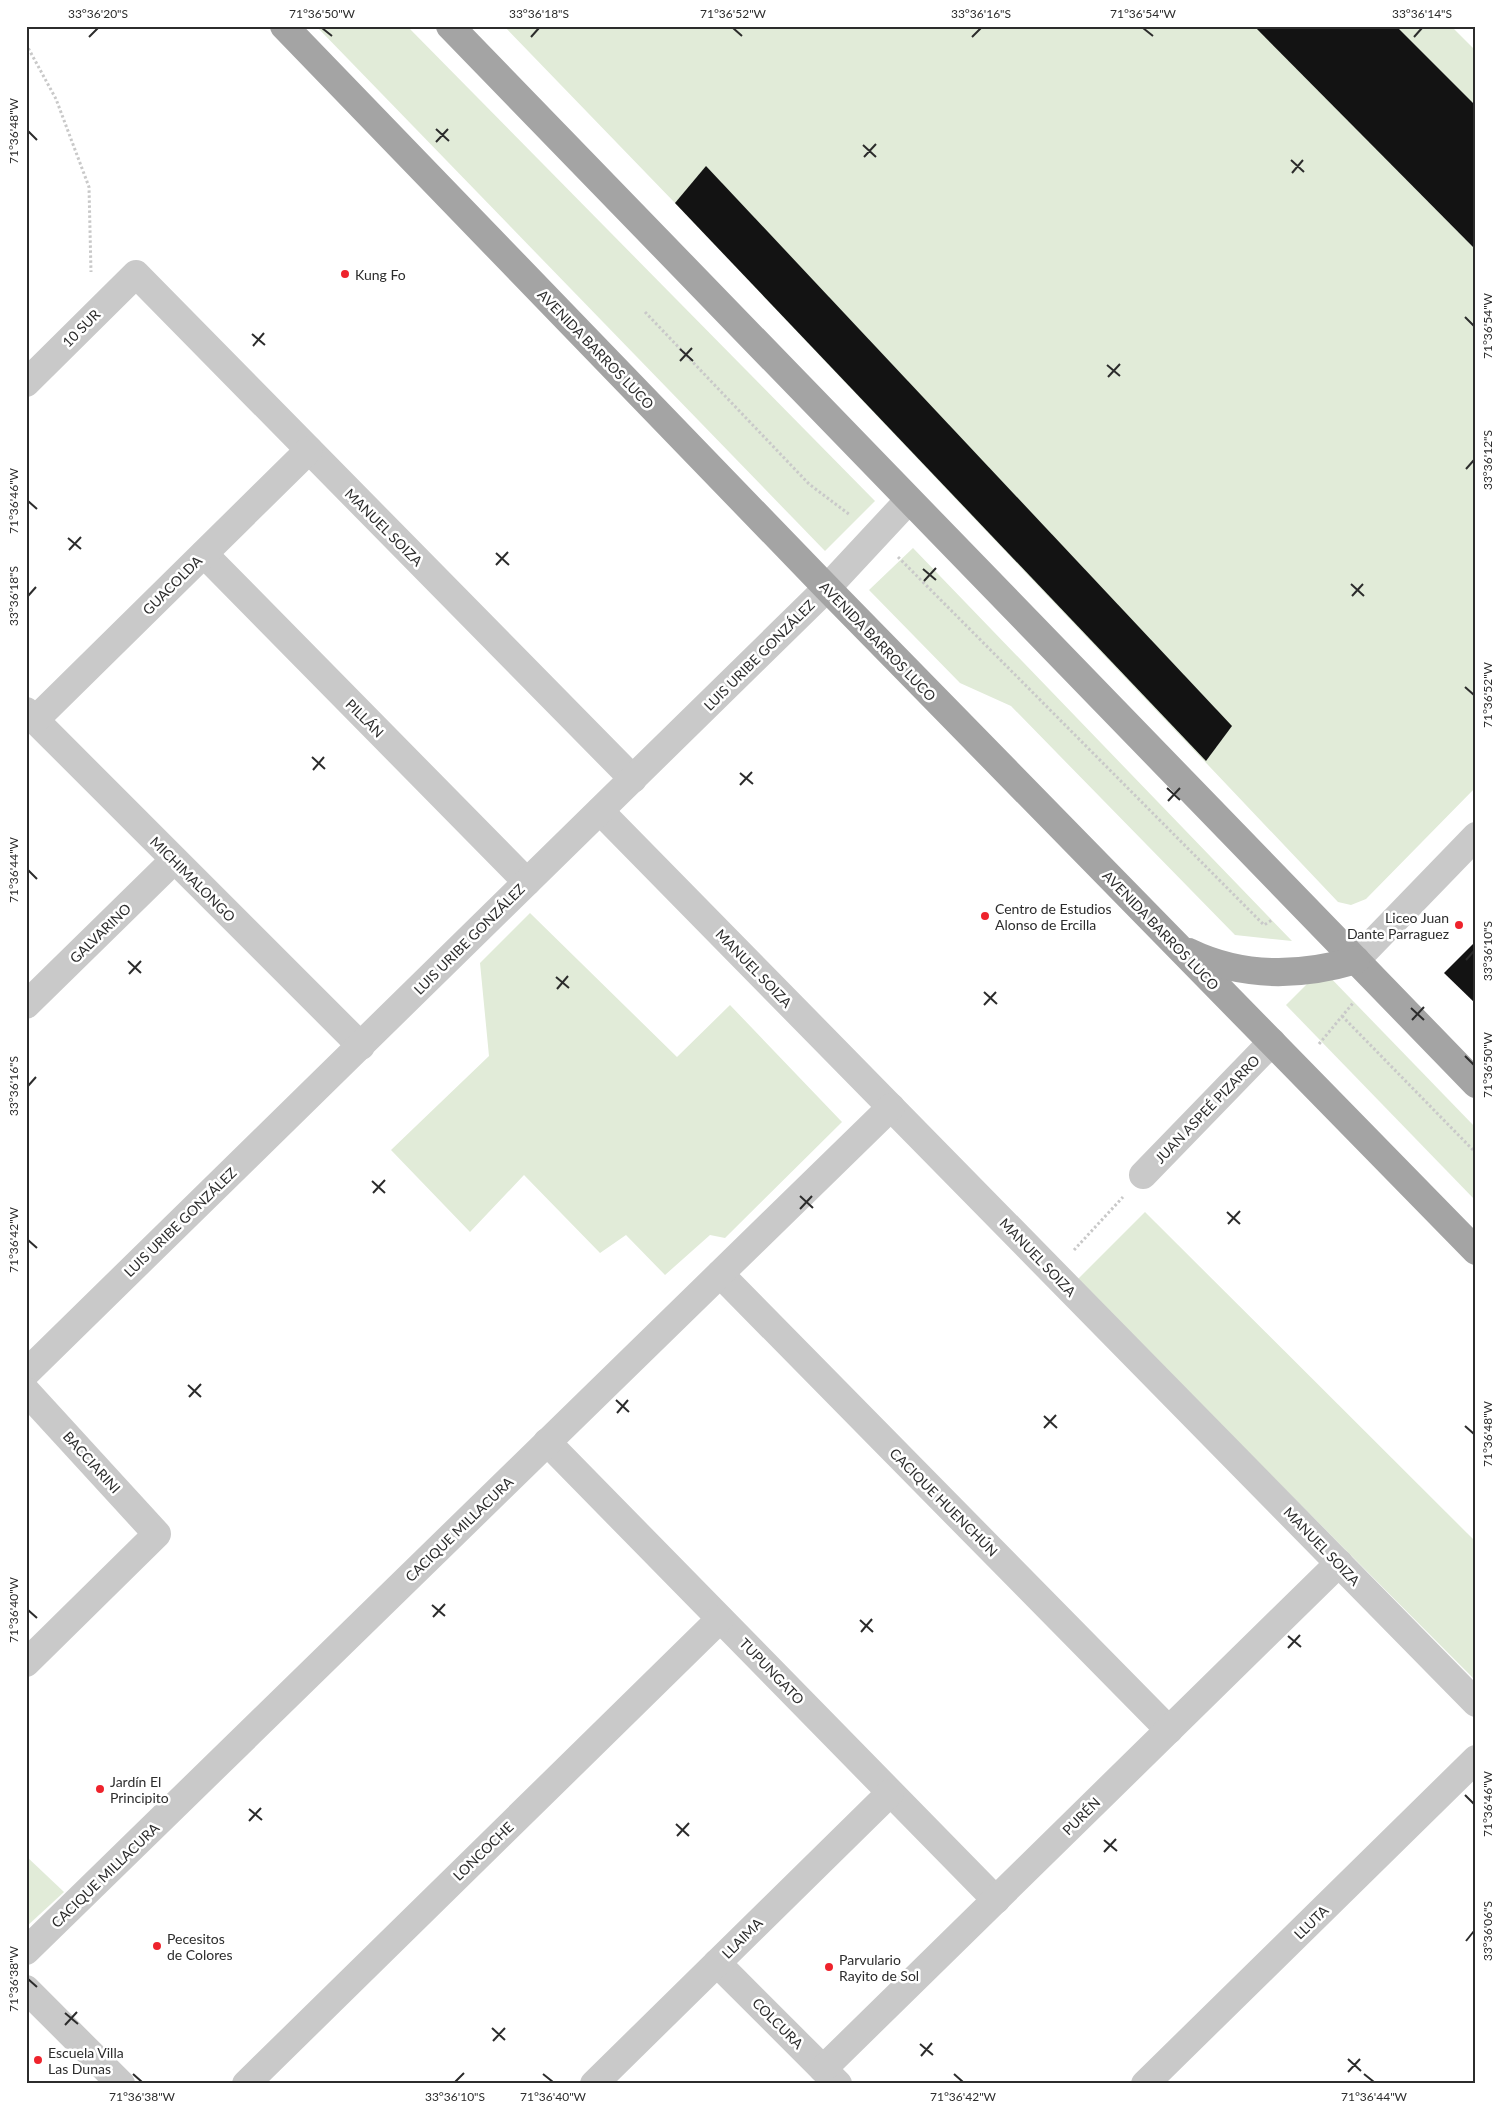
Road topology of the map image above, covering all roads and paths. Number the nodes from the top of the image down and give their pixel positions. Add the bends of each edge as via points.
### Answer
1 (284, 26) edge
2 (450, 26) edge
3 (26, 44) edge
4 (136, 274) joint
5 (645, 312) dead end
6 (92, 317) junction
7 (26, 383) edge
8 (309, 450) junction
9 (908, 501) junction
10 (877, 535) junction
11 (204, 554) junction
12 (827, 588) junction
13 (31, 715) edge
14 (633, 779) junction
15 (600, 810) junction
16 (1476, 836) edge
17 (174, 860) junction
18 (527, 882) junction
19 (1299, 903) junction
20 (1178, 948) junction
21 (1364, 970) junction
22 (26, 1005) edge
23 (1342, 1016) junction
24 (1272, 1042) junction
25 (360, 1046) junction
26 (1298, 1070) junction
27 (1476, 1084) edge
28 (891, 1107) junction
29 (1476, 1153) edge
30 (1143, 1175) joint
31 (1476, 1251) edge
32 (1053, 1272) junction
33 (720, 1274) junction
34 (26, 1373) edge
35 (26, 1391) edge
36 (547, 1442) junction
37 (1339, 1563) junction
38 (720, 1619) junction
39 (26, 1663) edge
40 (1476, 1703) edge
41 (1169, 1730) junction
42 (1476, 1759) edge
43 (890, 1792) junction
44 (996, 1900) junction
45 (26, 1951) edge
46 (717, 1963) junction
47 (26, 1989) edge
48 (831, 2076) edge
49 (121, 2084) edge
50 (246, 2084) edge
51 (594, 2084) edge
52 (1145, 2084) edge

1 - 12 main road, AVENIDA BARROS LUCO
2 - 9 main road
3 - 6 path via 56,98 89,186
4 - 6 street, 10 SUR
4 - 8 street, MANUEL SOIZA
5 - 10 path via 810,484
6 - 7 street, 10 SUR
8 - 11 street, GUACOLDA
8 - 14 street, MANUEL SOIZA
9 - 10 street, LUIS URIBE GONZÁLEZ
9 - 19 main road
10 - 12 street, LUIS URIBE GONZÁLEZ
10 - 19 path via 1264,925
11 - 13 street, GUACOLDA
11 - 18 street, PILLÁN
12 - 14 street, LUIS URIBE GONZÁLEZ
12 - 20 main road, AVENIDA BARROS LUCO
13 - 17 street, MICHIMALONGO
14 - 15 street, LUIS URIBE GONZÁLEZ
15 - 18 street, LUIS URIBE GONZÁLEZ
15 - 28 street, MANUEL SOIZA
16 - 21 street
17 - 22 street, GALVARINO
17 - 25 street, MICHIMALONGO
18 - 25 street, LUIS URIBE GONZÁLEZ
19 - 21 main road
20 - 21 main road via 1203,959 1256,972
20 - 24 main road, AVENIDA BARROS LUCO
21 - 23 path
21 - 27 main road
23 - 26 path
23 - 29 path
24 - 26 main road, AVENIDA BARROS LUCO
24 - 30 street, JUAN ASPEÉ PIZARRO
25 - 34 street, LUIS URIBE GONZÁLEZ
26 - 31 main road, AVENIDA BARROS LUCO
28 - 32 street, MANUEL SOIZA
28 - 33 street, CACIQUE MILLACURA
30 - 32 path
32 - 37 street, MANUEL SOIZA
33 - 36 street, CACIQUE MILLACURA
33 - 41 street, CACIQUE HUENCHÚN
35 - 39 street, BACCIARINI via 157,1534
36 - 38 street, TUPUNGATO
36 - 45 street, CACIQUE MILLACURA
37 - 40 street, MANUEL SOIZA
37 - 41 street, PURÉN
38 - 43 street, TUPUNGATO
38 - 50 street, LONCOCHE
41 - 44 street, PURÉN
42 - 52 street, LLUTA
43 - 44 street, TUPUNGATO
43 - 46 street, LLAIMA
44 - 48 street, PURÉN
46 - 48 street, COLCURA
46 - 51 street, LLAIMA
47 - 49 street

